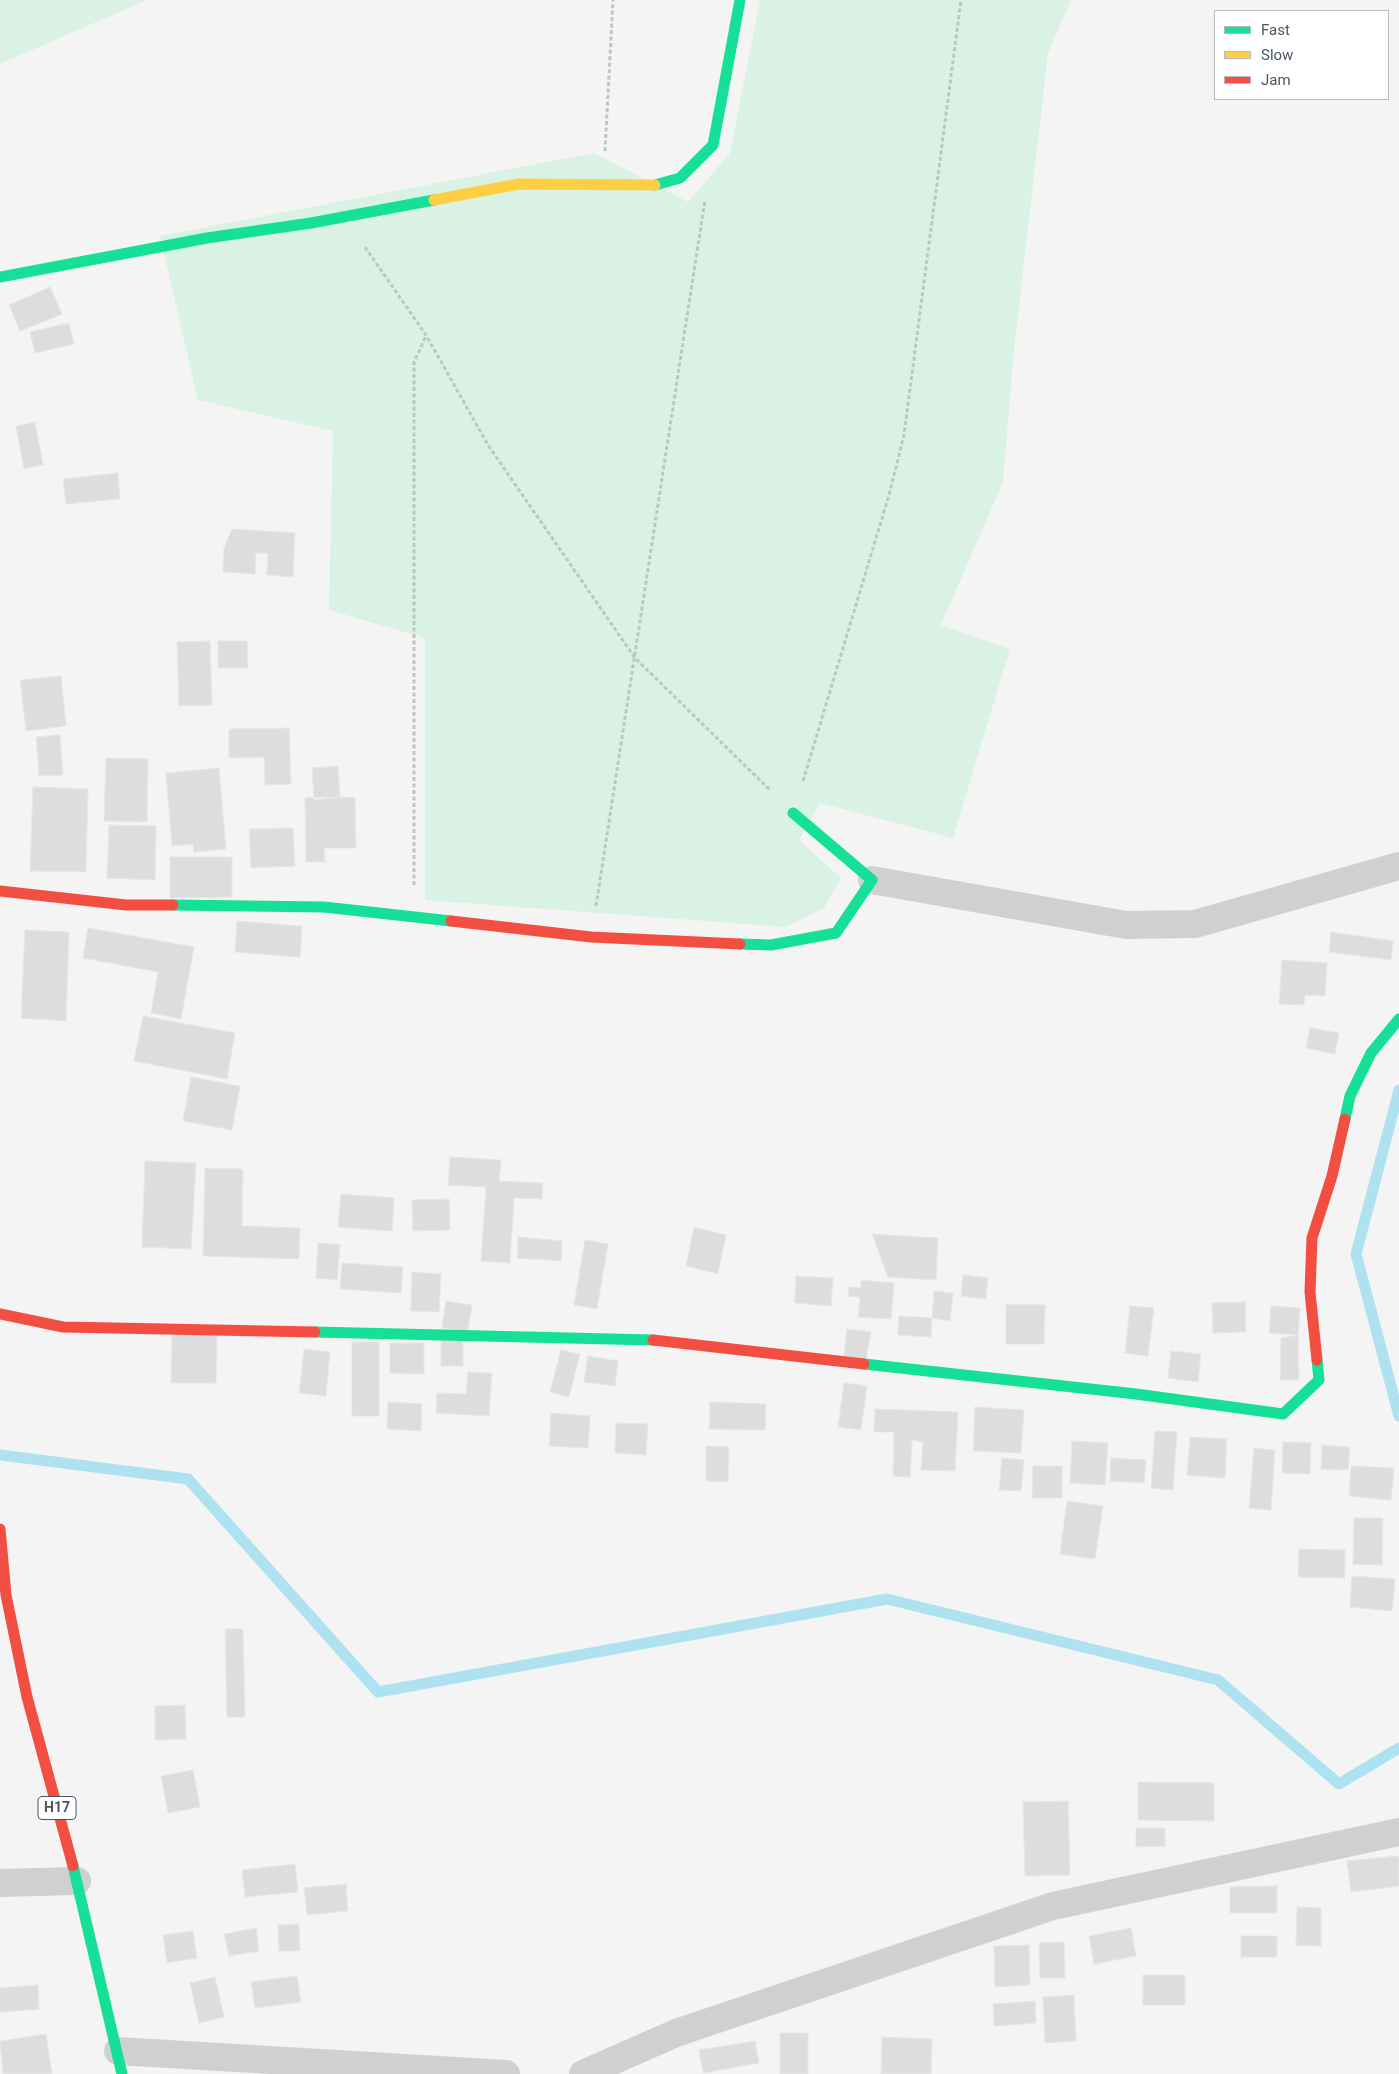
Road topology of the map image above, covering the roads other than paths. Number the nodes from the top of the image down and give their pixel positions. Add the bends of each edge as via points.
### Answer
1 (740, 0) edge
2 (0, 278) edge
3 (793, 813) road end
4 (1399, 866) edge
5 (872, 880) junction
6 (0, 891) edge
7 (1399, 1019) edge
8 (0, 1314) edge
9 (0, 1535) edge
10 (1399, 1832) edge
11 (78, 1881) junction
12 (0, 1883) edge
13 (120, 2062) edge
14 (506, 2074) edge
15 (583, 2074) edge

1 - 2 street via 713,145 680,178 659,185 519,184
3 - 5 street
4 - 5 street via 1195,924 1126,925
5 - 6 street via 836,933 771,945 591,937 324,906 126,905
7 - 8 street via 1371,1053 1350,1096 1332,1176 1312,1238 1310,1292 1319,1380 1283,1414 1136,1394 640,1339 63,1327
9 - 11 street, H17 via 6,1594 27,1696
10 - 15 street via 1052,1906 676,2033
11 - 12 street
11 - 13 street, H17
13 - 14 street

